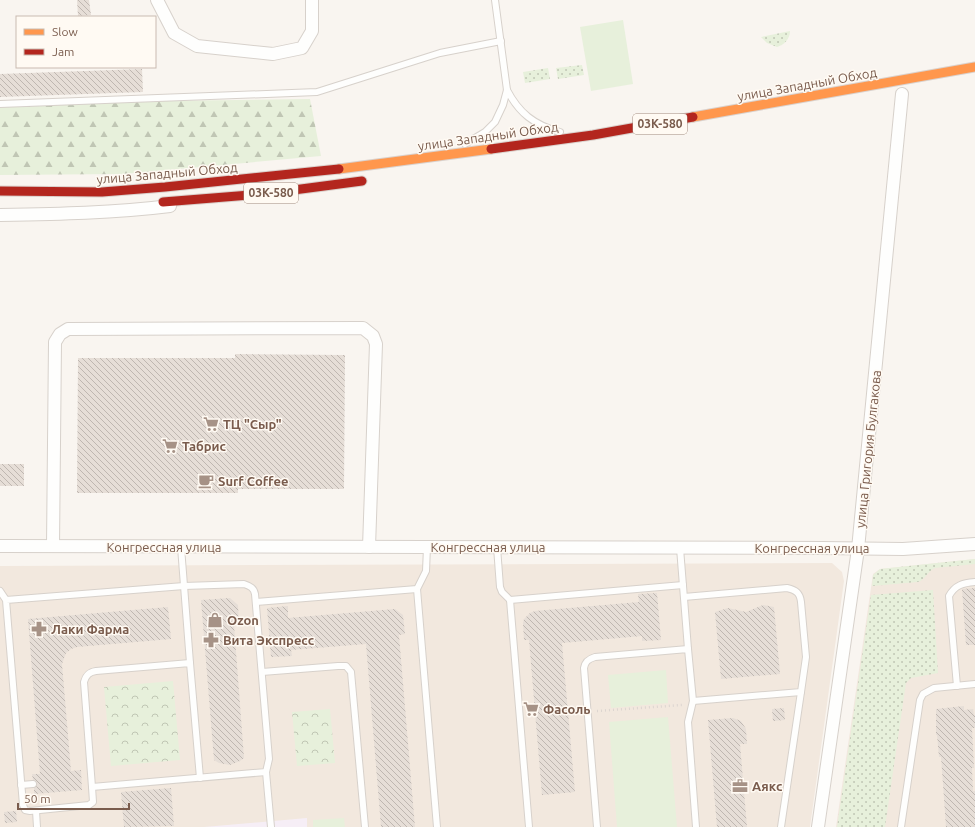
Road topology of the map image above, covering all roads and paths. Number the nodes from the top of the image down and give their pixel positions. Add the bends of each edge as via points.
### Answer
1 (157, 0) edge
2 (312, 0) edge
3 (495, 0) edge
4 (501, 41) junction
5 (975, 67) edge
6 (507, 90) junction
7 (902, 94) dead end
8 (0, 104) edge
9 (593, 135) junction
10 (343, 169) junction
11 (367, 180) dead end
12 (0, 191) edge
13 (233, 197) junction
14 (0, 206) edge
15 (0, 215) edge
16 (975, 544) edge
17 (0, 546) edge
18 (53, 546) junction
19 (181, 547) junction
20 (369, 547) junction
21 (427, 547) junction
22 (497, 547) junction
23 (680, 548) junction
24 (858, 549) junction
25 (975, 582) edge
26 (683, 585) junction
27 (184, 586) junction
28 (417, 588) junction
29 (0, 591) edge
30 (684, 597) junction
31 (6, 600) junction
32 (510, 600) junction
33 (256, 602) junction
34 (688, 649) junction
35 (190, 663) junction
36 (262, 672) junction
37 (975, 684) edge
38 (957, 686) junction
39 (801, 692) junction
40 (692, 703) junction
41 (588, 712) junction
42 (266, 772) junction
43 (200, 778) junction
44 (33, 784) dead end
45 (21, 785) junction
46 (92, 787) junction
47 (36, 811) junction
48 (37, 827) edge
49 (271, 827) edge
50 (365, 827) edge
51 (437, 827) edge
52 (529, 827) edge
53 (597, 827) edge
54 (696, 827) edge
55 (782, 827) edge
56 (818, 827) edge
57 (901, 827) edge

1 - 2 street via 174,33 197,46 273,54 302,48 312,31
3 - 4 lane
4 - 6 lane
4 - 8 lane via 440,53 317,92
5 - 9 highway, улица Западный Обход / 03К-580
6 - 9 lane via 514,103 526,116 542,127 559,132
6 - 10 lane via 504,105 495,122 468,143
7 - 24 street, улица Григория Булгакова
9 - 10 highway, улица Западный Обход / 03К-580
10 - 12 highway, улица Западный Обход / 03К-580 via 102,192
11 - 13 highway, улица Западный Обход / 03К-580
13 - 14 highway, улица Западный Обход / 03К-580 via 157,202
13 - 15 street via 149,209
16 - 24 street, Конгрессная улица
17 - 18 street, Конгрессная улица
18 - 19 street, Конгрессная улица
18 - 20 street via 55,342 60,334 68,329 363,328 373,336 376,344
19 - 20 street, Конгрессная улица
19 - 27 lane
20 - 21 street, Конгрессная улица
21 - 22 street, Конгрессная улица
21 - 28 lane via 426,571
22 - 23 street, Конгрессная улица
22 - 32 lane via 502,592
23 - 24 street, Конгрессная улица
23 - 26 lane
24 - 56 street, улица Григория Булгакова
25 - 38 lane via 960,584 949,596
26 - 30 lane
26 - 32 lane via 647,591
27 - 31 lane
27 - 33 lane via 244,584 254,590
27 - 35 lane
28 - 33 lane via 277,603
28 - 51 lane
29 - 31 lane
30 - 34 lane
30 - 39 lane via 787,588 794,590 800,595 806,656
31 - 45 lane
32 - 52 lane
33 - 36 lane
34 - 40 lane
34 - 41 lane via 590,659 584,668
35 - 43 lane
35 - 46 lane via 96,671 86,676 84,682
36 - 42 lane via 269,759
36 - 50 lane via 338,666 346,666 351,672
37 - 38 lane
38 - 57 lane via 928,690 920,700
39 - 40 lane
39 - 55 lane
40 - 41 path
40 - 54 lane via 688,722
41 - 53 lane
42 - 43 lane
42 - 49 lane
43 - 46 lane
44 - 45 lane
45 - 47 lane via 25,810
46 - 47 lane via 93,802 90,805
47 - 48 lane

